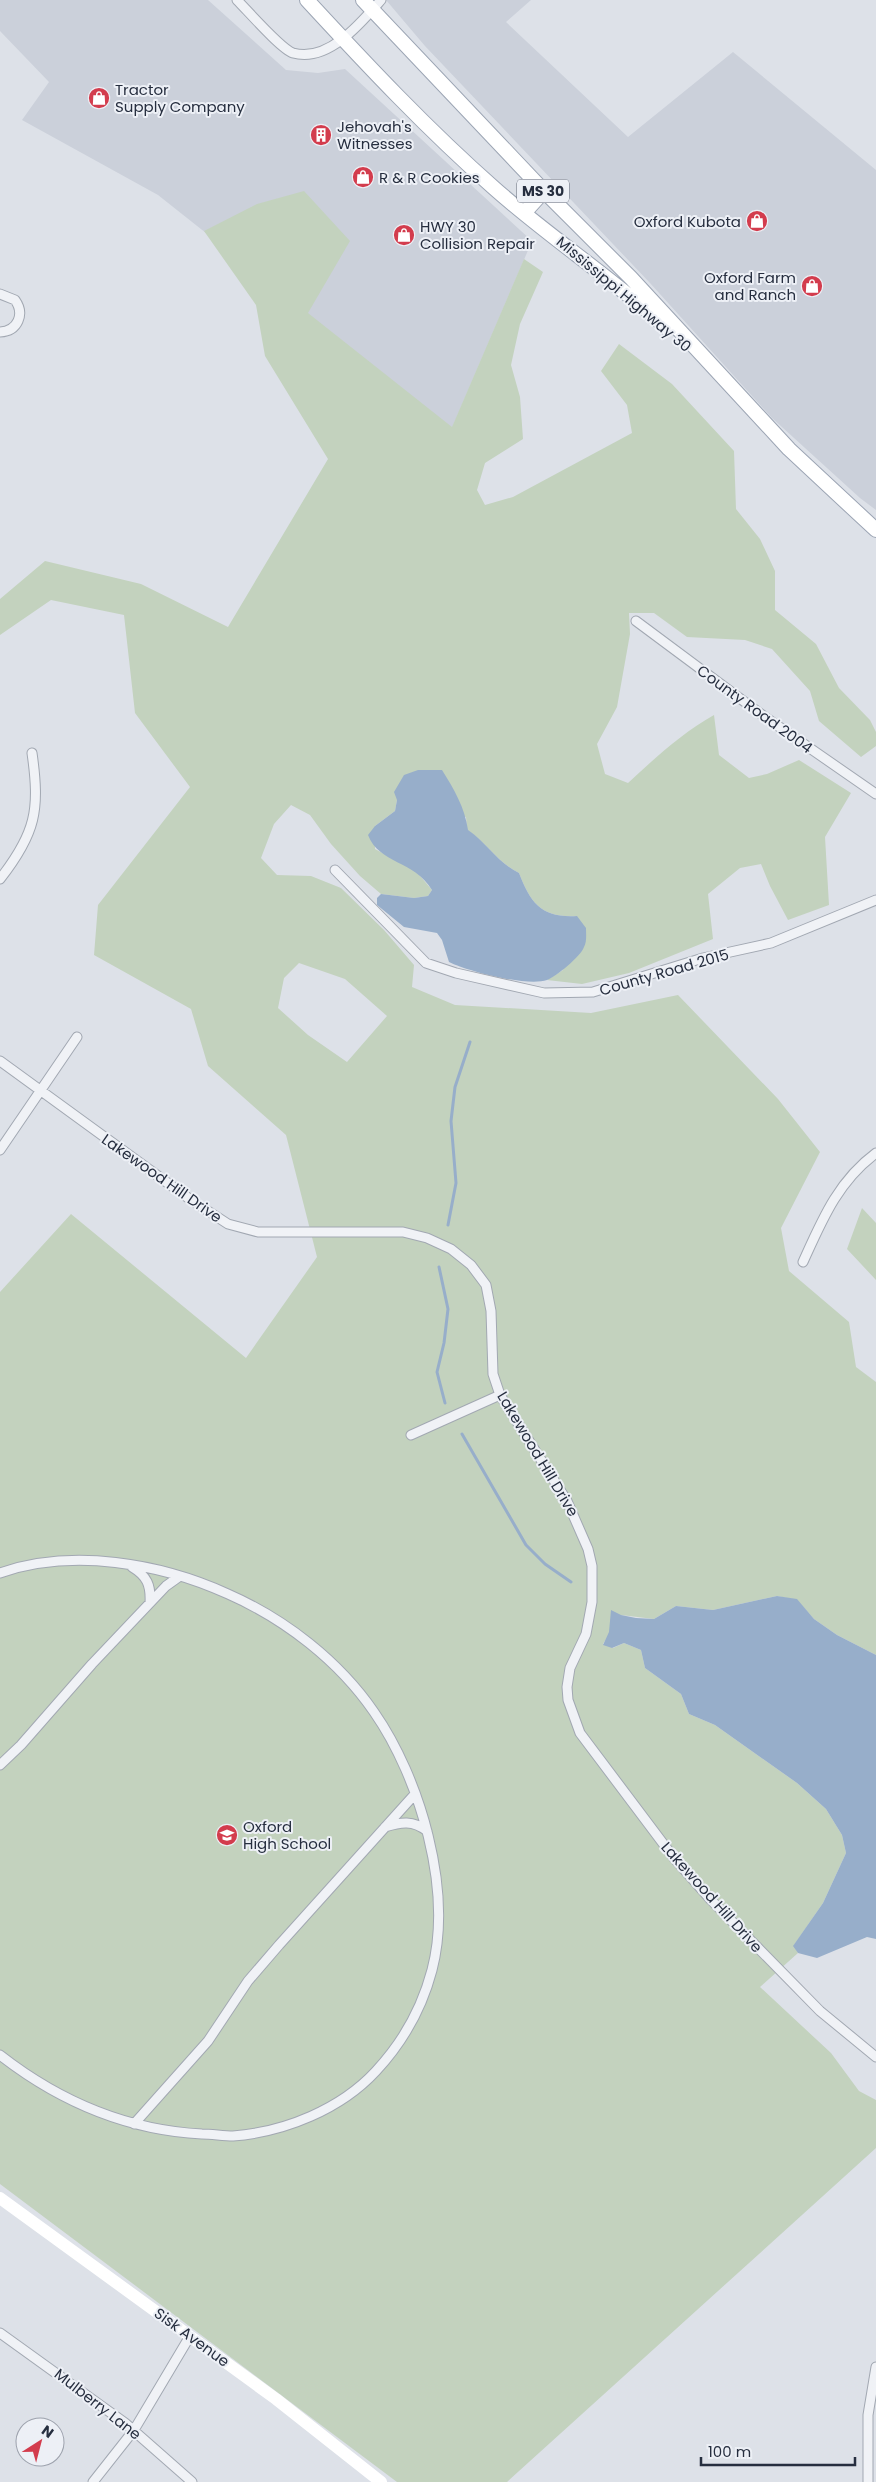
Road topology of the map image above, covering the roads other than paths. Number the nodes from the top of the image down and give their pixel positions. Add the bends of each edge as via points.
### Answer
1 (237, 0) edge
2 (307, 0) edge
3 (372, 3) edge
4 (342, 38) junction
5 (544, 191) junction
6 (524, 212) junction
7 (0, 294) edge
8 (0, 332) edge
9 (725, 381) junction
10 (876, 530) edge
11 (636, 621) dead end
12 (32, 753) dead end
13 (876, 794) edge
14 (335, 870) dead end
15 (0, 879) edge
16 (876, 900) edge
17 (77, 1037) dead end
18 (0, 1061) edge
19 (40, 1092) junction
20 (0, 1150) edge
21 (876, 1153) edge
22 (803, 1262) dead end
23 (500, 1395) junction
24 (411, 1436) dead end
25 (130, 1566) junction
26 (0, 1573) edge
27 (180, 1576) junction
28 (150, 1603) junction
29 (0, 1765) edge
30 (415, 1794) junction
31 (384, 1827) junction
32 (427, 1831) junction
33 (876, 2057) edge
34 (2, 2058) edge
35 (134, 2124) junction
36 (0, 2198) edge
37 (0, 2333) edge
38 (190, 2336) junction
39 (876, 2367) edge
40 (134, 2430) junction
41 (93, 2482) edge
42 (192, 2482) edge
43 (381, 2482) edge
44 (868, 2482) edge

1 - 4 street via 292,52 307,54 330,48
2 - 4 main road, Mississippi Highway 30 / MS 30
3 - 4 street
3 - 5 main road, Mississippi Highway 30 / MS 30
4 - 6 main road, Mississippi Highway 30 / MS 30 via 434,134
5 - 6 main road
5 - 9 main road, Mississippi Highway 30 / MS 30 via 638,285
6 - 9 main road, Mississippi Highway 30 / MS 30 via 634,298
7 - 8 street via 15,300 20,318 12,328
9 - 10 main road, Mississippi Highway 30 / MS 30 via 789,449
11 - 13 street, County Road 2004
12 - 15 street via 36,803 31,832 20,854
14 - 16 street, County Road 2015 via 426,963 544,993 593,992 703,958 771,943
17 - 19 street
18 - 19 street, Lakewood Hill Drive
19 - 20 street
19 - 23 street, Lakewood Hill Drive via 228,1224 258,1232 403,1232 451,1249 471,1265 486,1285 491,1311 493,1374
21 - 22 street via 862,1163 830,1204
23 - 24 street
23 - 33 street, Lakewood Hill Drive via 567,1500 579,1524 592,1566 592,1602 586,1634 570,1668 567,1687 568,1700 580,1733 674,1858 711,1900 820,2011
25 - 26 street via 105,1562 55,1562 16,1567
25 - 27 street via 154,1568
25 - 28 street via 148,1581
27 - 28 street
27 - 30 street via 248,1602 318,1650 374,1712 396,1749
28 - 29 street
30 - 31 street
30 - 32 street
31 - 32 street via 408,1822 419,1824
31 - 35 street via 278,1945 208,2041
32 - 35 street via 436,1879 438,1926 433,1969 408,2030 390,2056 364,2083 309,2116 275,2128 241,2134 178,2133
34 - 35 street via 69,2099 102,2115
36 - 38 street, Sisk Avenue
37 - 40 street, Mulberry Lane
38 - 40 street
38 - 43 street, Sisk Avenue
39 - 44 street via 868,2416
40 - 41 street
40 - 42 street, Mulberry Lane

